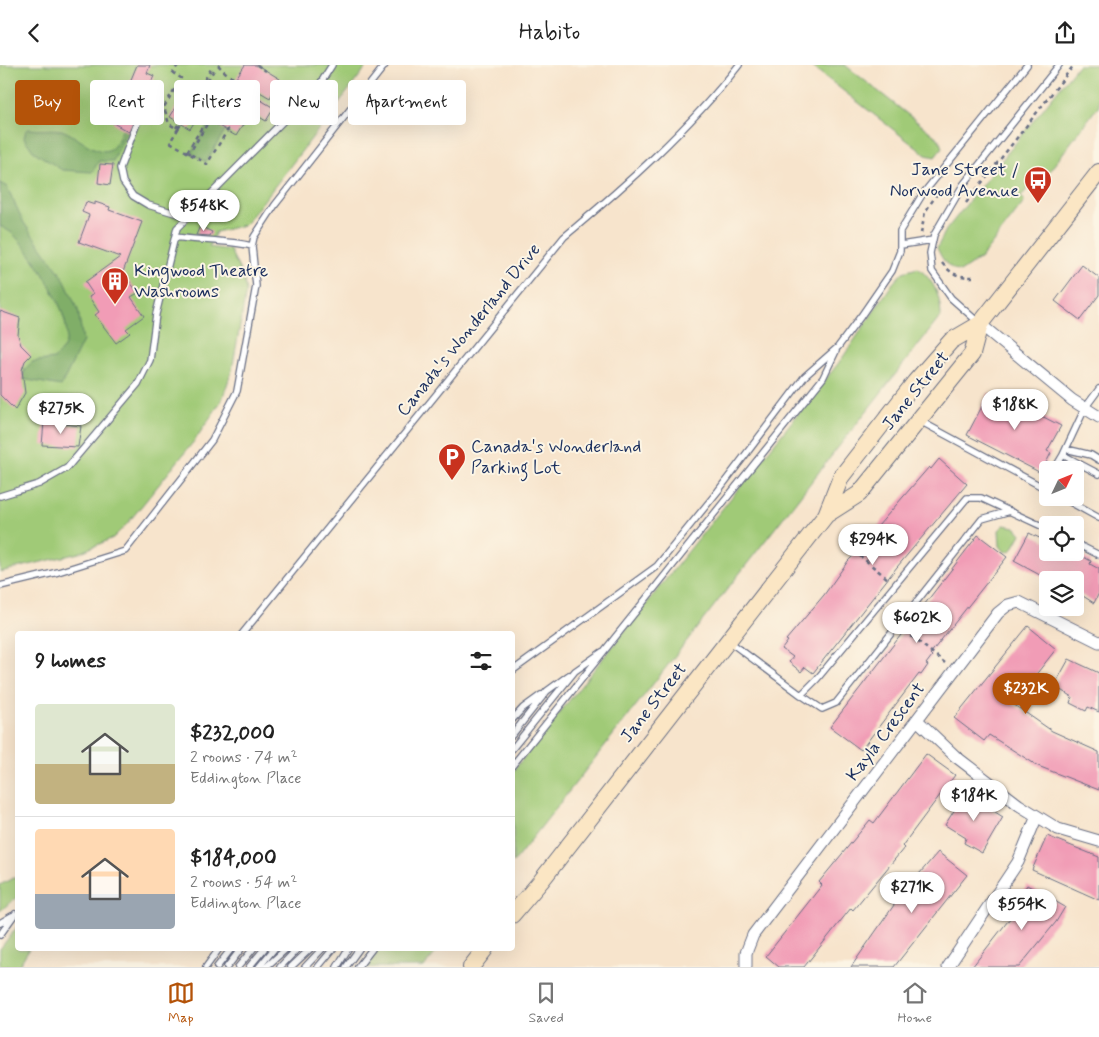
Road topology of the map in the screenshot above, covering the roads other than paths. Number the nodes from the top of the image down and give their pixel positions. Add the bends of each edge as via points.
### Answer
1 (332, 65) edge
2 (385, 65) edge
3 (738, 65) edge
4 (1027, 65) edge
5 (1059, 65) edge
6 (136, 125) edge
7 (1099, 172) edge
8 (188, 217) junction
9 (175, 237) junction
10 (932, 240) junction
11 (900, 245) junction
12 (252, 246) junction
13 (980, 324) junction
14 (838, 347) junction
15 (1099, 389) edge
16 (1085, 408) junction
17 (1099, 417) edge
18 (918, 420) junction
19 (1065, 452) junction
20 (1099, 459) edge
21 (1060, 461) edge
22 (1099, 474) edge
23 (1039, 485) edge
24 (0, 496) edge
25 (1077, 506) edge
26 (1010, 511) junction
27 (826, 515) junction
28 (1099, 518) edge
29 (1039, 525) edge
30 (1084, 548) edge
31 (1099, 555) edge
32 (0, 585) edge
33 (244, 631) edge
34 (728, 641) junction
35 (1099, 642) edge
36 (607, 649) junction
37 (515, 669) edge
38 (575, 671) junction
39 (547, 691) junction
40 (800, 695) junction
41 (523, 708) junction
42 (515, 713) edge
43 (515, 717) edge
44 (917, 720) junction
45 (515, 731) edge
46 (515, 745) edge
47 (515, 762) edge
48 (1037, 815) junction
49 (1099, 841) edge
50 (515, 911) edge
51 (15, 914) edge
52 (15, 914) edge
53 (0, 923) edge
54 (0, 935) edge
55 (218, 951) edge
56 (229, 951) edge
57 (239, 951) edge
58 (251, 951) edge
59 (262, 951) edge
60 (272, 951) edge
61 (284, 951) edge
62 (295, 951) edge
63 (308, 951) edge
64 (320, 951) edge
65 (331, 951) edge
66 (347, 951) edge
67 (358, 951) edge
68 (370, 951) edge
69 (483, 951) edge
70 (206, 967) edge
71 (217, 967) edge
72 (227, 967) edge
73 (238, 967) edge
74 (249, 967) edge
75 (259, 967) edge
76 (266, 967) edge
77 (280, 967) edge
78 (291, 967) edge
79 (305, 967) edge
80 (318, 967) edge
81 (337, 967) edge
82 (346, 967) edge
83 (358, 967) edge
84 (471, 967) edge
85 (746, 967) edge
86 (948, 967) edge

1 - 8 lane via 320,84
2 - 12 lane via 275,205 254,237
3 - 33 lane, Canada's Wonderland Drive via 702,110 564,237
4 - 11 lane via 922,195 900,231
5 - 10 lane via 963,185
6 - 8 lane via 120,168 123,182 133,196 148,205
7 - 13 main road, Jane Street
8 - 9 lane via 177,228
9 - 12 lane
9 - 24 lane via 156,314 150,360 143,377 67,468 40,484
10 - 11 lane
10 - 13 lane via 932,271 951,298
11 - 14 lane via 892,271
12 - 32 lane via 256,286 237,391 212,440 125,551 58,572
13 - 16 street
13 - 18 main road, Jane Street via 972,354
13 - 27 main road, Jane Street via 951,341 915,382 841,477
14 - 36 lane via 823,378
14 - 37 lane via 805,376 657,566
15 - 16 lane
16 - 17 street
16 - 19 lane
18 - 23 lane
18 - 27 main road, Jane Street via 859,494
19 - 20 lane
19 - 21 lane
19 - 22 lane
25 - 28 lane
26 - 29 lane
26 - 40 lane via 981,498 967,498 817,679
26 - 40 lane via 982,519 836,703 822,709
27 - 34 main road, Jane Street
30 - 31 lane
34 - 40 lane
34 - 50 main road, Jane Street
35 - 44 street, Kayla Crescent via 1019,602 1008,605 998,613
36 - 38 lane
36 - 47 lane
38 - 39 lane
38 - 46 lane
39 - 41 lane
39 - 45 lane
41 - 42 lane
41 - 43 lane
44 - 48 street via 978,775
44 - 85 street, Kayla Crescent via 753,935 746,953
48 - 49 street via 1058,829
48 - 86 street via 1018,862
51 - 53 lane
52 - 54 lane
55 - 70 lane
56 - 71 lane
57 - 72 lane
58 - 73 lane
59 - 74 lane
60 - 75 lane
61 - 76 lane
62 - 77 lane
63 - 78 lane
64 - 79 lane
65 - 80 lane
66 - 81 lane
67 - 82 lane
68 - 83 lane
69 - 84 main road

